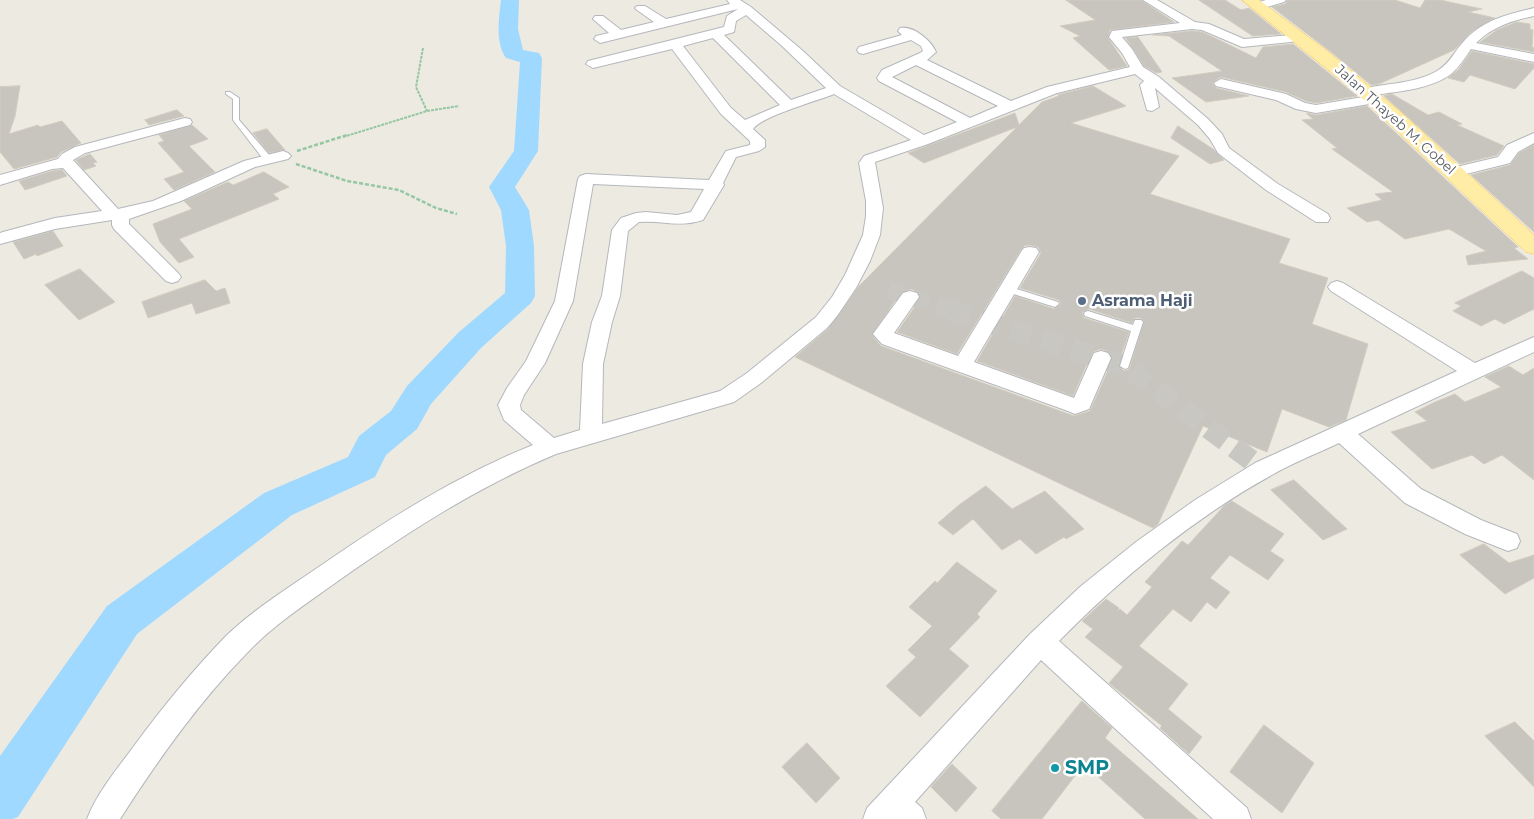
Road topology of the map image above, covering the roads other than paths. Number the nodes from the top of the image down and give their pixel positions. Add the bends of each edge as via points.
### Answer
1 (1148, 0) edge
2 (1280, 0) edge
3 (1253, 3) edge
4 (695, 4) dead end
5 (743, 4) edge
6 (641, 8) dead end
7 (707, 12) junction
8 (1534, 12) edge
9 (599, 19) dead end
10 (664, 23) junction
11 (1192, 25) junction
12 (619, 34) junction
13 (716, 34) junction
14 (1300, 37) junction
15 (600, 39) dead end
16 (675, 44) junction
17 (1468, 45) junction
18 (863, 50) dead end
19 (1534, 58) edge
20 (916, 60) junction
21 (593, 64) dead end
22 (1137, 69) junction
23 (1154, 80) junction
24 (1221, 83) dead end
25 (835, 89) junction
26 (228, 93) dead end
27 (1371, 96) junction
28 (789, 106) junction
29 (1010, 107) junction
30 (1152, 107) dead end
31 (185, 122) dead end
32 (969, 123) junction
33 (745, 128) junction
34 (1534, 137) edge
35 (923, 141) junction
36 (275, 157) joint
37 (64, 162) junction
38 (1454, 172) junction
39 (0, 180) edge
40 (716, 185) junction
41 (121, 213) junction
42 (1322, 218) dead end
43 (0, 239) edge
44 (1534, 248) edge
45 (1030, 252) dead end
46 (172, 277) dead end
47 (1337, 286) dead end
48 (1007, 289) junction
49 (910, 297) dead end
50 (1055, 304) dead end
51 (1088, 314) dead end
52 (1534, 344) edge
53 (1101, 358) dead end
54 (962, 366) junction
55 (1125, 366) dead end
56 (1474, 372) junction
57 (1342, 433) junction
58 (592, 435) junction
59 (550, 447) junction
60 (1508, 541) dead end
61 (1040, 642) junction
62 (894, 814) edge
63 (102, 819) edge
64 (1236, 819) edge

1 - 11 street
2 - 3 street
3 - 14 main road, Jalan Thayeb M. Gobel
4 - 7 street
5 - 7 street
5 - 13 street via 731,19 730,29
5 - 25 street
6 - 10 street
7 - 10 street
8 - 17 street via 1483,30
9 - 12 street
10 - 12 street
11 - 14 street via 1206,27 1242,43
11 - 22 street via 1117,32 1115,37
12 - 15 street
13 - 16 street
13 - 28 street
14 - 27 main road, Jalan Thayeb M. Gobel
16 - 21 street
16 - 33 street via 726,111
17 - 19 street
17 - 27 street via 1440,75
18 - 20 street via 908,33 927,44 930,50
20 - 29 street
20 - 32 street via 887,73 884,78
22 - 23 street
22 - 29 street via 1052,90
23 - 30 street via 1146,89
23 - 42 street via 1213,132 1223,150 1278,192
24 - 27 street via 1281,97 1316,110
25 - 28 street
25 - 35 street
26 - 36 lane via 236,98 239,125
27 - 38 main road, Jalan Thayeb M. Gobel
28 - 33 street via 751,121
29 - 32 street
31 - 37 street via 80,150
32 - 35 street
33 - 40 street via 758,140 757,147 736,151 728,157
34 - 38 street via 1511,150 1505,160
35 - 58 street via 868,161 874,224 858,266 823,322 770,367 727,397
36 - 41 street via 215,176 160,204
37 - 39 street
37 - 41 street
38 - 44 main road, Jalan Thayeb M. Gobel
40 - 58 street via 694,218 637,217 626,222 620,230 612,296 602,322 593,364
40 - 59 street via 587,175 564,301 535,363 509,405 512,414
41 - 43 street via 47,225
41 - 46 street via 120,225
45 - 48 street
47 - 56 street
48 - 50 lane
48 - 54 street
49 - 54 street via 885,336
51 - 55 lane via 1137,326
52 - 56 street
53 - 54 street via 1082,404 1076,406
56 - 57 street
57 - 60 street via 1413,496
57 - 61 street via 1263,469 1221,494 1111,577
58 - 59 street
59 - 63 street via 435,505 274,611 237,644 191,696 154,742
61 - 62 street
61 - 64 street

